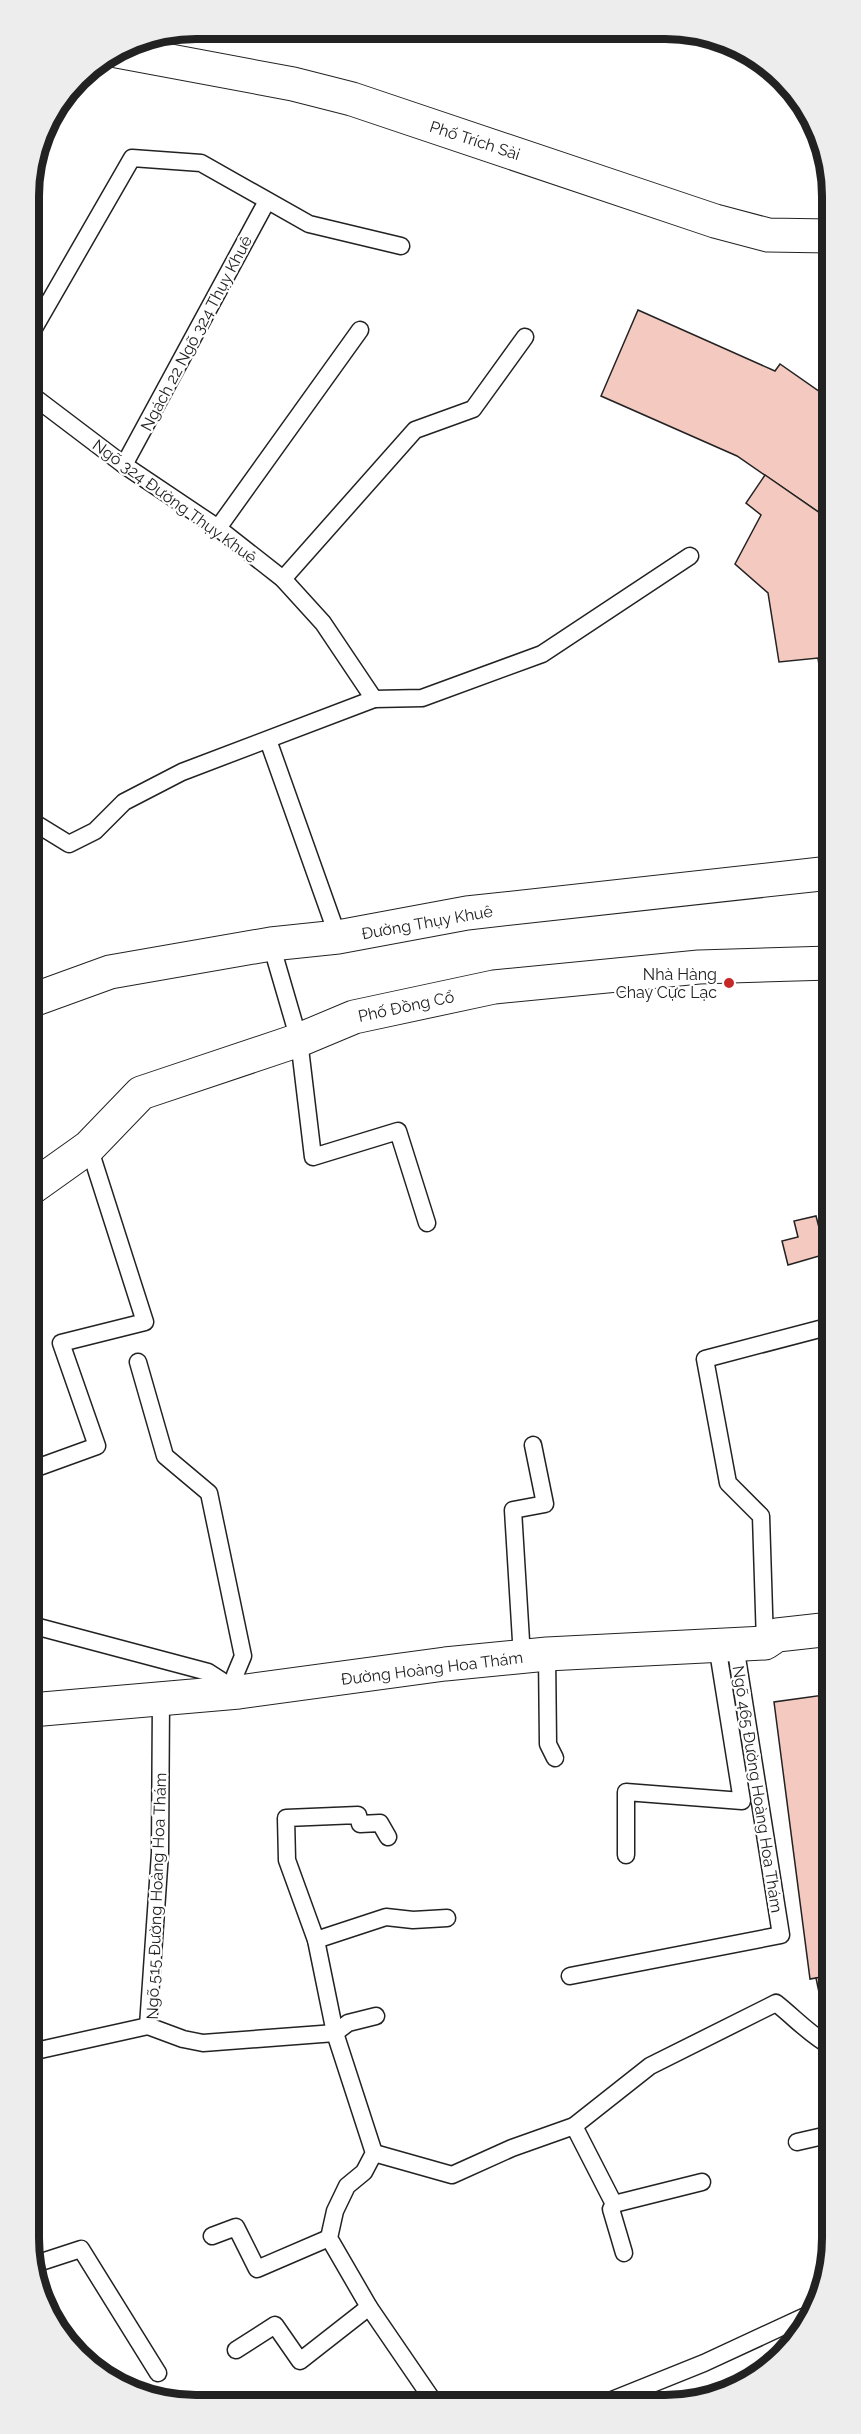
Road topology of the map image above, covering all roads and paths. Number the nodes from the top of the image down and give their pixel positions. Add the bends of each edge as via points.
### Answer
1 (130, 53) edge
2 (267, 201) junction
3 (822, 236) edge
4 (401, 246) dead end
5 (39, 321) edge
6 (360, 330) dead end
7 (525, 337) dead end
8 (39, 401) edge
9 (124, 465) junction
10 (218, 528) junction
11 (690, 556) dead end
12 (283, 579) junction
13 (374, 699) junction
14 (268, 740) junction
15 (39, 826) edge
16 (822, 874) edge
17 (338, 937) junction
18 (271, 944) junction
19 (822, 963) edge
20 (39, 998) edge
21 (298, 1040) junction
22 (89, 1147) junction
23 (39, 1183) edge
24 (427, 1223) dead end
25 (822, 1328) edge
26 (138, 1362) dead end
27 (533, 1445) dead end
28 (39, 1467) dead end
29 (39, 1627) edge
30 (822, 1630) edge
31 (739, 1644) junction
32 (534, 1655) junction
33 (239, 1692) junction
34 (160, 1699) junction
35 (39, 1709) edge
36 (555, 1758) dead end
37 (388, 1837) dead end
38 (627, 1855) dead end
39 (447, 1918) dead end
40 (316, 1940) junction
41 (570, 1976) dead end
42 (376, 2016) dead end
43 (148, 2026) junction
44 (335, 2033) junction
45 (822, 2043) edge
46 (39, 2050) edge
47 (574, 2126) junction
48 (822, 2136) edge
49 (797, 2142) dead end
50 (374, 2153) junction
51 (702, 2182) dead end
52 (614, 2204) junction
53 (212, 2236) dead end
54 (329, 2238) junction
55 (624, 2253) dead end
56 (41, 2262) edge
57 (369, 2307) junction
58 (800, 2318) edge
59 (236, 2350) dead end
60 (158, 2373) dead end
61 (429, 2395) edge
62 (624, 2395) edge

1 - 3 street, Phố Trích Sài via 294,84 352,99 768,235
2 - 4 lane via 309,224
2 - 5 lane via 201,163 132,158
2 - 9 lane, Ngách 22 Ngõ 324 Thụy Khuê
6 - 10 lane
7 - 12 lane via 473,409 415,430
8 - 9 lane, Ngõ 324 Đường Thụy Khuê
9 - 10 lane, Ngõ 324 Đường Thụy Khuê
10 - 12 lane, Ngõ 324 Đường Thụy Khuê
11 - 13 lane via 542,654 422,699
12 - 13 lane, Ngõ 324 Đường Thụy Khuê via 323,622
13 - 14 lane
14 - 15 lane via 182,772 124,802 95,831 69,844
14 - 17 lane
16 - 17 street, Đường Thụy Khuê via 466,913
17 - 18 street, Đường Thụy Khuê
18 - 20 street, Đường Thụy Khuê via 110,972
18 - 21 lane
19 - 21 street, Phố Đồng Cổ via 699,967 494,987 354,1017
21 - 22 street, Phố Đồng Cổ via 141,1093
21 - 24 lane via 313,1157 398,1131
22 - 23 street, Phố Đồng Cổ
22 - 28 lane via 145,1322 61,1343 97,1446
25 - 31 lane via 705,1359 728,1483 761,1516
26 - 33 lane via 165,1455 209,1493 243,1656 235,1675
27 - 32 lane via 544,1504 513,1510
29 - 33 lane via 208,1672
30 - 31 street, Đường Hoàng Hoa Thám
31 - 32 street, Đường Hoàng Hoa Thám
31 - 38 lane via 741,1802 626,1792
31 - 41 lane, Ngõ 465 Đường Hoàng Hoa Thám via 781,1935
32 - 33 street, Đường Hoàng Hoa Thám
32 - 36 lane via 548,1744
33 - 34 street, Đường Hoàng Hoa Thám
34 - 35 street, Đường Hoàng Hoa Thám
34 - 43 lane, Ngõ 515 Đường Hoàng Hoa Thám via 160,1853
37 - 40 lane via 380,1823 360,1824 358,1815 286,1818 287,1860
39 - 40 lane via 386,1917
40 - 44 lane
42 - 44 lane via 348,2023
43 - 44 lane, Ngõ 515 Đường Hoàng Hoa Thám via 203,2043
43 - 46 lane
44 - 50 lane
45 - 47 lane via 776,2003 650,2066
47 - 50 lane via 452,2175
47 - 52 lane
48 - 49 lane
50 - 54 lane via 364,2172 346,2187
51 - 52 lane
52 - 55 lane via 611,2209
53 - 54 lane via 236,2227 257,2269
54 - 57 lane
56 - 60 lane via 81,2249
57 - 59 lane via 300,2361 275,2325
57 - 61 lane
58 - 62 lane

